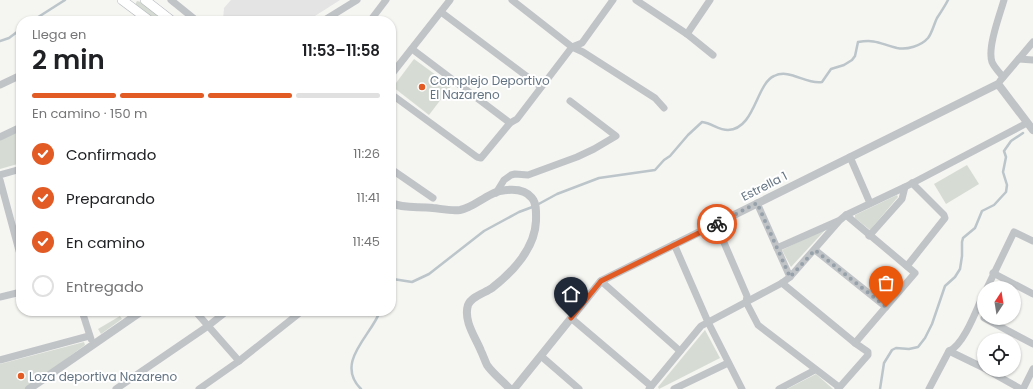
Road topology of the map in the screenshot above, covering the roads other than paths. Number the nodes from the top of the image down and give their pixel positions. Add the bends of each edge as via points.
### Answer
1 (122, 0) edge
2 (145, 0) edge
3 (171, 0) edge
4 (357, 0) edge
5 (386, 0) edge
6 (450, 0) edge
7 (613, 0) edge
8 (636, 0) edge
9 (710, 0) edge
10 (1004, 0) edge
11 (516, 1) edge
12 (441, 12) junction
13 (143, 16) edge
14 (166, 16) edge
15 (192, 16) edge
16 (331, 16) edge
17 (374, 16) edge
18 (687, 34) junction
19 (1033, 42) edge
20 (572, 47) junction
21 (412, 49) junction
22 (713, 55) dead end
23 (1019, 59) junction
24 (1033, 60) edge
25 (396, 69) edge
26 (16, 77) edge
27 (1000, 81) junction
28 (0, 85) edge
29 (541, 87) junction
30 (396, 98) edge
31 (570, 101) dead end
32 (664, 108) dead end
33 (510, 123) junction
34 (1027, 123) junction
35 (16, 129) edge
36 (1033, 130) edge
37 (0, 137) edge
38 (850, 156) junction
39 (16, 170) edge
40 (396, 172) edge
41 (0, 175) edge
42 (0, 180) edge
43 (912, 183) junction
44 (905, 186) junction
45 (496, 193) junction
46 (433, 198) dead end
47 (757, 203) junction
48 (870, 203) junction
49 (396, 205) edge
50 (843, 218) junction
51 (716, 224) junction
52 (869, 236) junction
53 (16, 239) edge
54 (1033, 241) edge
55 (674, 244) junction
56 (776, 248) junction
57 (815, 250) junction
58 (907, 266) junction
59 (993, 273) junction
60 (790, 277) junction
61 (601, 281) junction
62 (989, 281) edge
63 (782, 283) junction
64 (16, 293) edge
65 (1033, 294) edge
66 (0, 297) edge
67 (746, 302) junction
68 (886, 307) junction
69 (977, 309) edge
70 (975, 313) joint
71 (83, 316) edge
72 (131, 316) edge
73 (199, 316) edge
74 (221, 316) edge
75 (296, 316) edge
76 (571, 318) junction
77 (708, 322) junction
78 (997, 325) edge
79 (208, 326) junction
80 (89, 336) junction
81 (855, 343) junction
82 (94, 344) junction
83 (1033, 344) edge
84 (680, 351) junction
85 (949, 351) junction
86 (541, 356) junction
87 (0, 360) edge
88 (239, 361) junction
89 (728, 363) junction
90 (977, 365) edge
91 (1033, 368) edge
92 (816, 370) junction
93 (1000, 377) edge
94 (684, 387) edge
95 (650, 388) edge
96 (839, 388) edge
97 (29, 389) edge
98 (116, 389) edge
99 (199, 389) edge
100 (510, 389) edge
101 (514, 389) edge
102 (579, 389) edge
103 (674, 389) edge
104 (742, 389) edge
105 (779, 389) edge
106 (929, 389) edge
107 (1022, 389) edge

1 - 13 main road
2 - 14 main road
3 - 15 street
4 - 16 street
5 - 17 street
6 - 12 street
7 - 20 street via 582,44
8 - 18 street
9 - 18 street
10 - 27 street via 995,29 992,55
11 - 20 street
12 - 21 street
12 - 29 street
18 - 22 street
19 - 23 street
20 - 29 street
20 - 32 street via 656,98
21 - 25 street
21 - 33 street
23 - 24 street
23 - 27 street
26 - 28 street
27 - 34 street
27 - 38 street, Estrella 1
29 - 33 street via 517,118
30 - 33 street via 479,158
31 - 45 street via 616,136 577,157 528,175 511,175 504,180
34 - 36 street
34 - 43 street
35 - 37 street
38 - 47 street, Estrella 1
38 - 48 street
39 - 41 street
40 - 46 street
42 - 53 street
43 - 44 street
43 - 58 street via 945,218
44 - 48 street
44 - 52 street via 902,199
45 - 49 street via 461,210
45 - 100 street via 508,190 523,192 532,198 535,206 536,225 526,252 504,278 469,303 468,308 471,331 487,364
47 - 51 street, Estrella 1
47 - 56 street
48 - 50 street
50 - 52 street
50 - 56 street
50 - 57 street
51 - 55 street, Estrella 1
51 - 67 street via 747,296
52 - 58 street
54 - 59 street via 1014,232
55 - 61 street, Estrella 1
55 - 77 street
56 - 60 street
57 - 60 street
57 - 68 street
58 - 68 street via 915,273
59 - 62 street
59 - 65 street
60 - 63 street
61 - 76 street, Estrella 1
61 - 84 street
63 - 67 street
63 - 81 street
64 - 66 street
67 - 77 street
67 - 92 street via 758,325
68 - 81 street
69 - 70 street
70 - 85 street via 962,340
71 - 80 street
72 - 82 street
73 - 79 street
74 - 79 street
75 - 88 street
76 - 86 street, Estrella 1
76 - 95 street
77 - 84 street via 701,326
77 - 89 street
78 - 83 street
79 - 88 street
79 - 98 street
80 - 82 street
80 - 87 street
81 - 96 street via 868,352 868,355
82 - 97 street
84 - 95 street
85 - 90 street
85 - 106 street
86 - 101 street, Estrella 1
86 - 102 street
88 - 99 street
89 - 94 street
89 - 104 street
91 - 107 street
92 - 96 street
92 - 105 street
93 - 107 street
94 - 103 street

